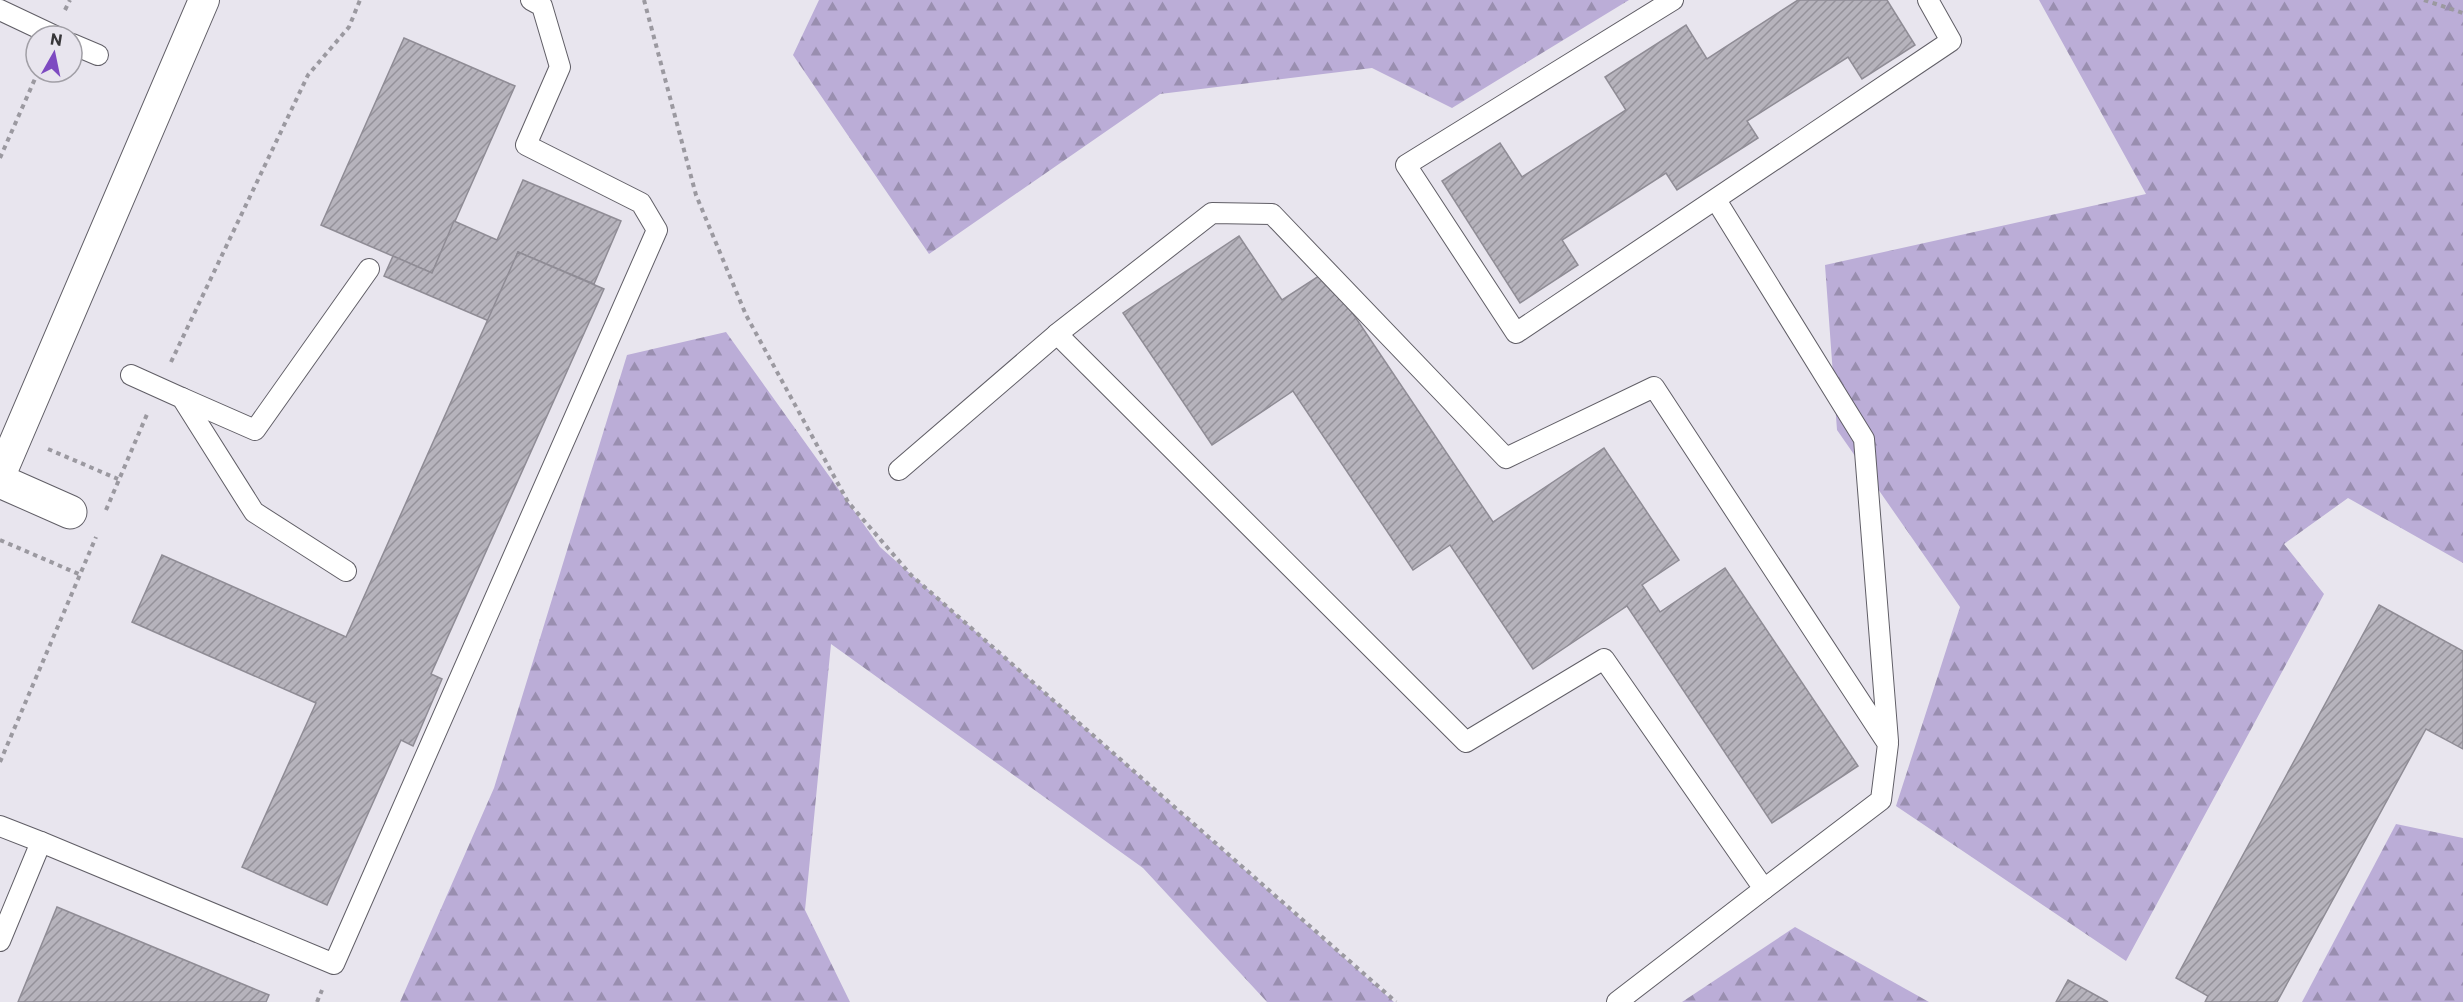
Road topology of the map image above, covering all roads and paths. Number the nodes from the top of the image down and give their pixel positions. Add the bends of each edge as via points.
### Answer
1 (204, 0) edge
2 (360, 0) edge
3 (531, 0) edge
4 (644, 0) edge
5 (1673, 0) edge
6 (1928, 0) edge
7 (2424, 0) edge
8 (0, 10) edge
9 (2463, 13) edge
10 (30, 24) edge
11 (349, 27) dead end
12 (84, 49) edge
13 (98, 55) dead end
14 (33, 84) edge
15 (0, 158) edge
16 (1716, 200) junction
17 (369, 269) dead end
18 (1057, 334) junction
19 (131, 375) dead end
20 (182, 398) junction
21 (17, 436) junction
22 (899, 470) dead end
23 (0, 476) edge
24 (118, 479) dead end
25 (0, 482) edge
26 (70, 512) dead end
27 (0, 540) edge
28 (346, 571) dead end
29 (81, 575) dead end
30 (1888, 744) junction
31 (0, 826) edge
32 (41, 842) junction
33 (1764, 890) junction
34 (0, 941) edge
35 (1396, 1002) edge
36 (1617, 1002) edge

1 - 21 street
2 - 11 path
3 - 32 lane via 542,6 560,67 526,145 641,203 657,230 334,964
4 - 35 path via 696,195 746,315 848,502 911,575
5 - 16 lane via 1406,165 1516,333
6 - 16 lane via 1952,41
7 - 9 path
8 - 10 lane
12 - 13 lane
14 - 15 path
16 - 30 lane via 1864,439
17 - 20 lane via 255,430
18 - 22 lane
18 - 30 lane via 1212,213 1272,214 1506,458 1654,387
18 - 33 lane via 1466,742 1604,659
19 - 20 lane
20 - 28 lane via 254,512
21 - 23 street
21 - 24 path
25 - 26 street
27 - 29 path
30 - 33 lane via 1881,800
31 - 32 lane
32 - 34 lane
33 - 36 lane

